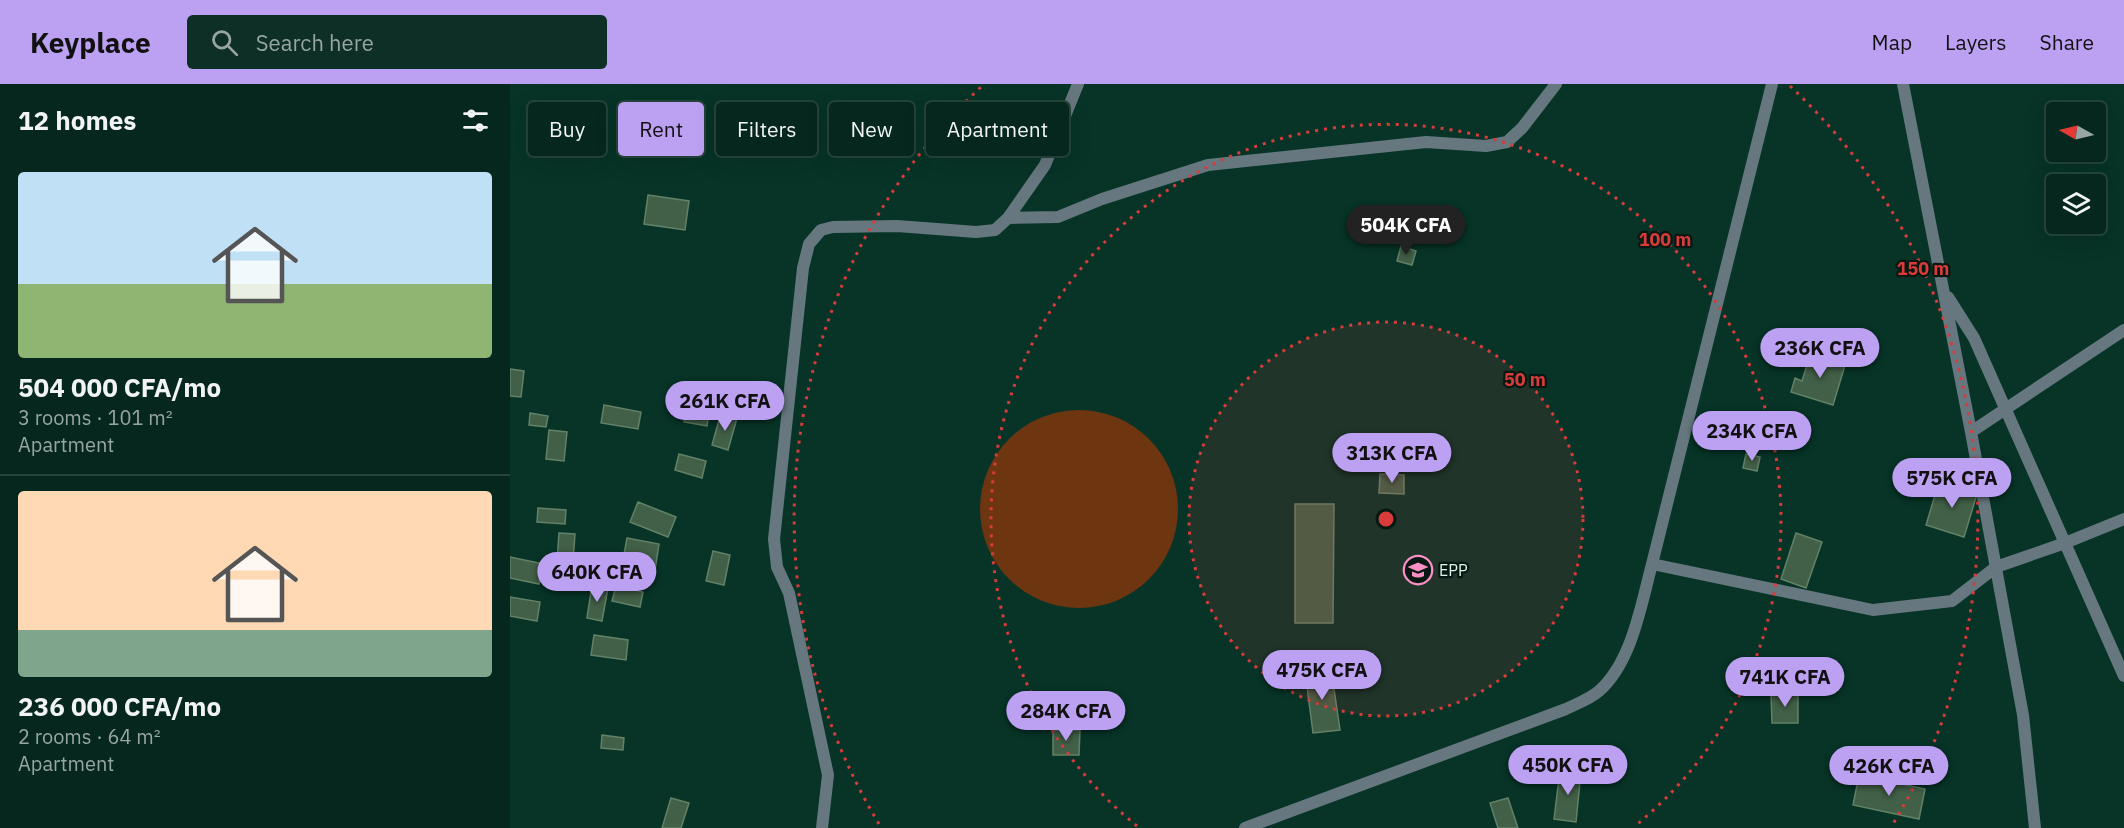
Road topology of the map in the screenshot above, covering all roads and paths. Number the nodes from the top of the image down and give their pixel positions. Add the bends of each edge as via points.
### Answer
1 (1078, 84) edge
2 (1556, 84) edge
3 (1772, 84) edge
4 (1903, 84) edge
5 (1008, 218) junction
6 (1944, 291) junction
7 (2124, 330) edge
8 (2006, 410) junction
9 (1971, 432) junction
10 (2124, 519) edge
11 (2065, 543) junction
12 (1652, 564) junction
13 (1996, 567) junction
14 (2124, 676) edge
15 (822, 828) edge
16 (1245, 828) edge
17 (2035, 828) edge

1 - 5 street via 1045,165
2 - 5 street via 1522,129 1507,142 1485,146 1426,142 1208,165 1058,217
3 - 12 street
4 - 6 street
5 - 15 street via 994,230 976,232 897,226 833,227 821,230 809,244 803,268 774,539 777,567 789,593 828,775
6 - 8 street via 1974,338
6 - 9 street
7 - 8 street
8 - 9 street
8 - 11 street
9 - 13 street
10 - 11 street
11 - 13 street
11 - 14 street
12 - 13 street via 1873,610 1952,601
12 - 16 street via 1634,633 1616,670 1598,692 1566,710
13 - 17 street via 2023,716

